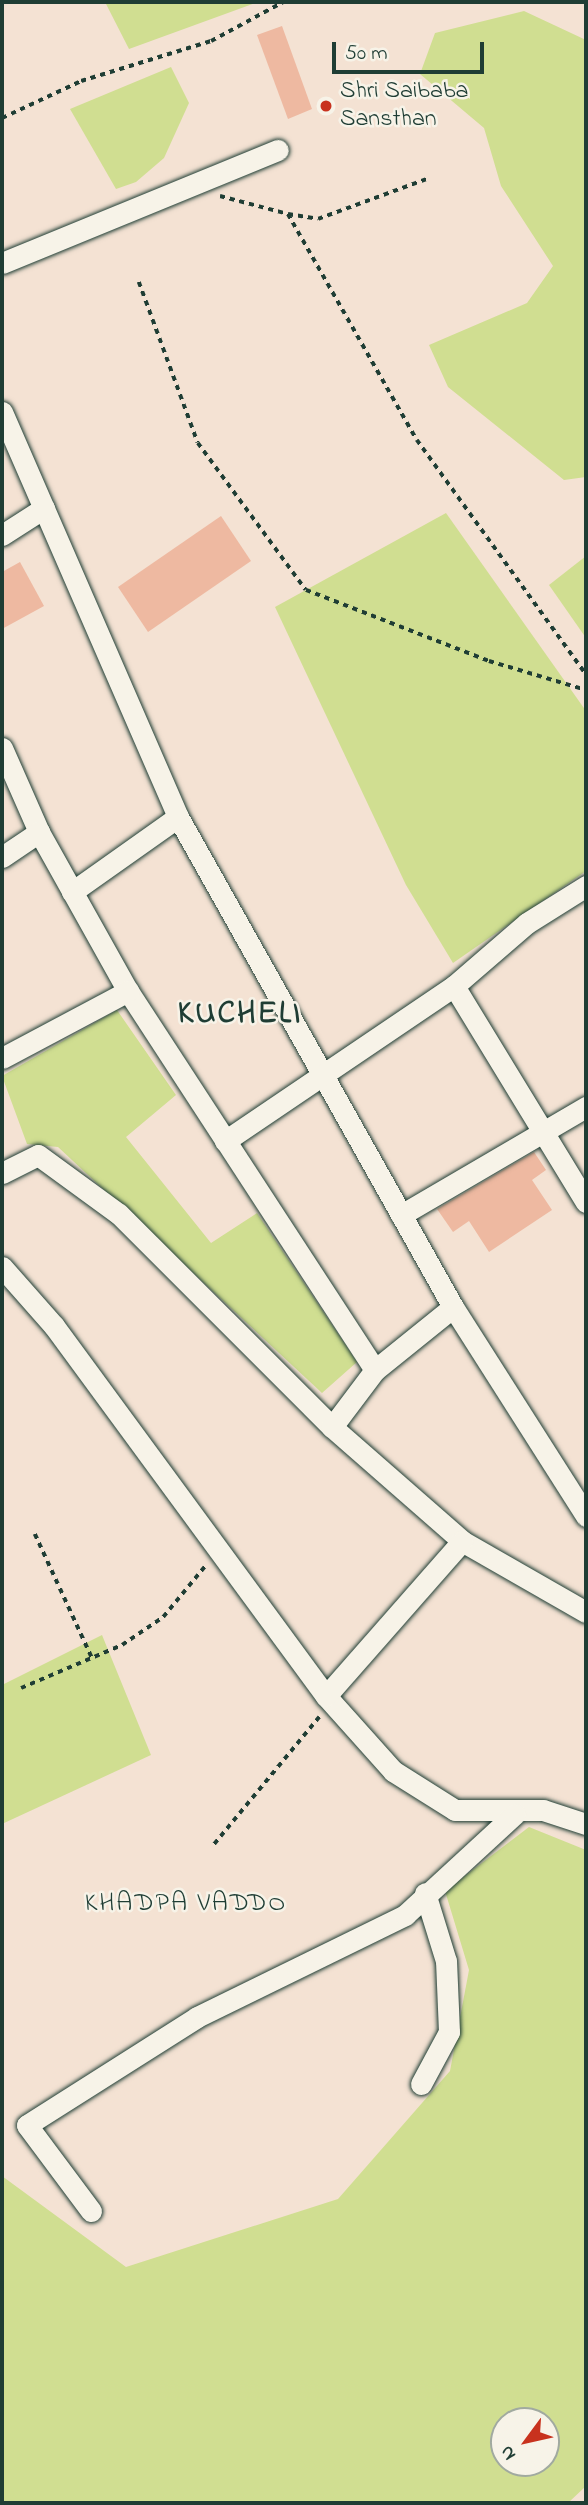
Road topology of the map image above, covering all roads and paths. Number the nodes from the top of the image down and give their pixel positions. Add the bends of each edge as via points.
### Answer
1 (283, 2) edge
2 (2, 118) edge
3 (278, 150) dead end
4 (427, 179) dead end
5 (212, 195) dead end
6 (288, 214) junction
7 (2, 263) edge
8 (139, 282) dead end
9 (2, 412) edge
10 (44, 508) junction
11 (2, 535) edge
12 (586, 674) edge
13 (586, 690) edge
14 (2, 748) edge
15 (178, 817) junction
16 (39, 832) junction
17 (2, 858) edge
18 (586, 886) edge
19 (72, 892) junction
20 (454, 986) junction
21 (128, 991) junction
22 (2, 1058) edge
23 (322, 1071) junction
24 (586, 1107) edge
25 (540, 1132) junction
26 (225, 1140) junction
27 (2, 1173) edge
28 (586, 1202) edge
29 (401, 1215) junction
30 (2, 1267) edge
31 (453, 1307) junction
32 (374, 1370) junction
33 (332, 1427) junction
34 (586, 1516) edge
35 (35, 1534) dead end
36 (462, 1541) junction
37 (219, 1550) junction
38 (586, 1612) edge
39 (92, 1658) junction
40 (21, 1688) dead end
41 (326, 1696) junction
42 (515, 1814) junction
43 (586, 1824) edge
44 (214, 1844) dead end
45 (425, 1893) junction
46 (422, 2084) dead end
47 (91, 2211) dead end

1 - 2 path via 211,41 81,81
3 - 7 street
4 - 6 path via 318,219
5 - 6 path via 243,198
6 - 12 path via 417,440
8 - 13 path via 198,443 306,590 489,661
9 - 10 street
10 - 11 street
10 - 15 street
14 - 16 street
15 - 19 street
15 - 23 street
16 - 17 street
16 - 19 street
18 - 20 street via 527,923
19 - 21 street
20 - 23 street
20 - 25 street
21 - 22 street
21 - 26 street
23 - 26 street
23 - 29 street
24 - 25 street
25 - 28 street
25 - 29 street
26 - 32 street
27 - 33 street via 38,1155 119,1214
29 - 31 street
30 - 37 street via 54,1326
31 - 32 street
31 - 34 street
32 - 33 street
33 - 36 street
35 - 39 path
36 - 38 street
36 - 41 street
37 - 39 path via 163,1617
37 - 41 street
39 - 40 path
41 - 42 street via 393,1770 455,1810
41 - 44 path via 316,1726
42 - 43 street via 542,1810
42 - 45 street
45 - 46 street via 446,1961 449,2032
45 - 47 street via 405,1915 197,2017 27,2125

